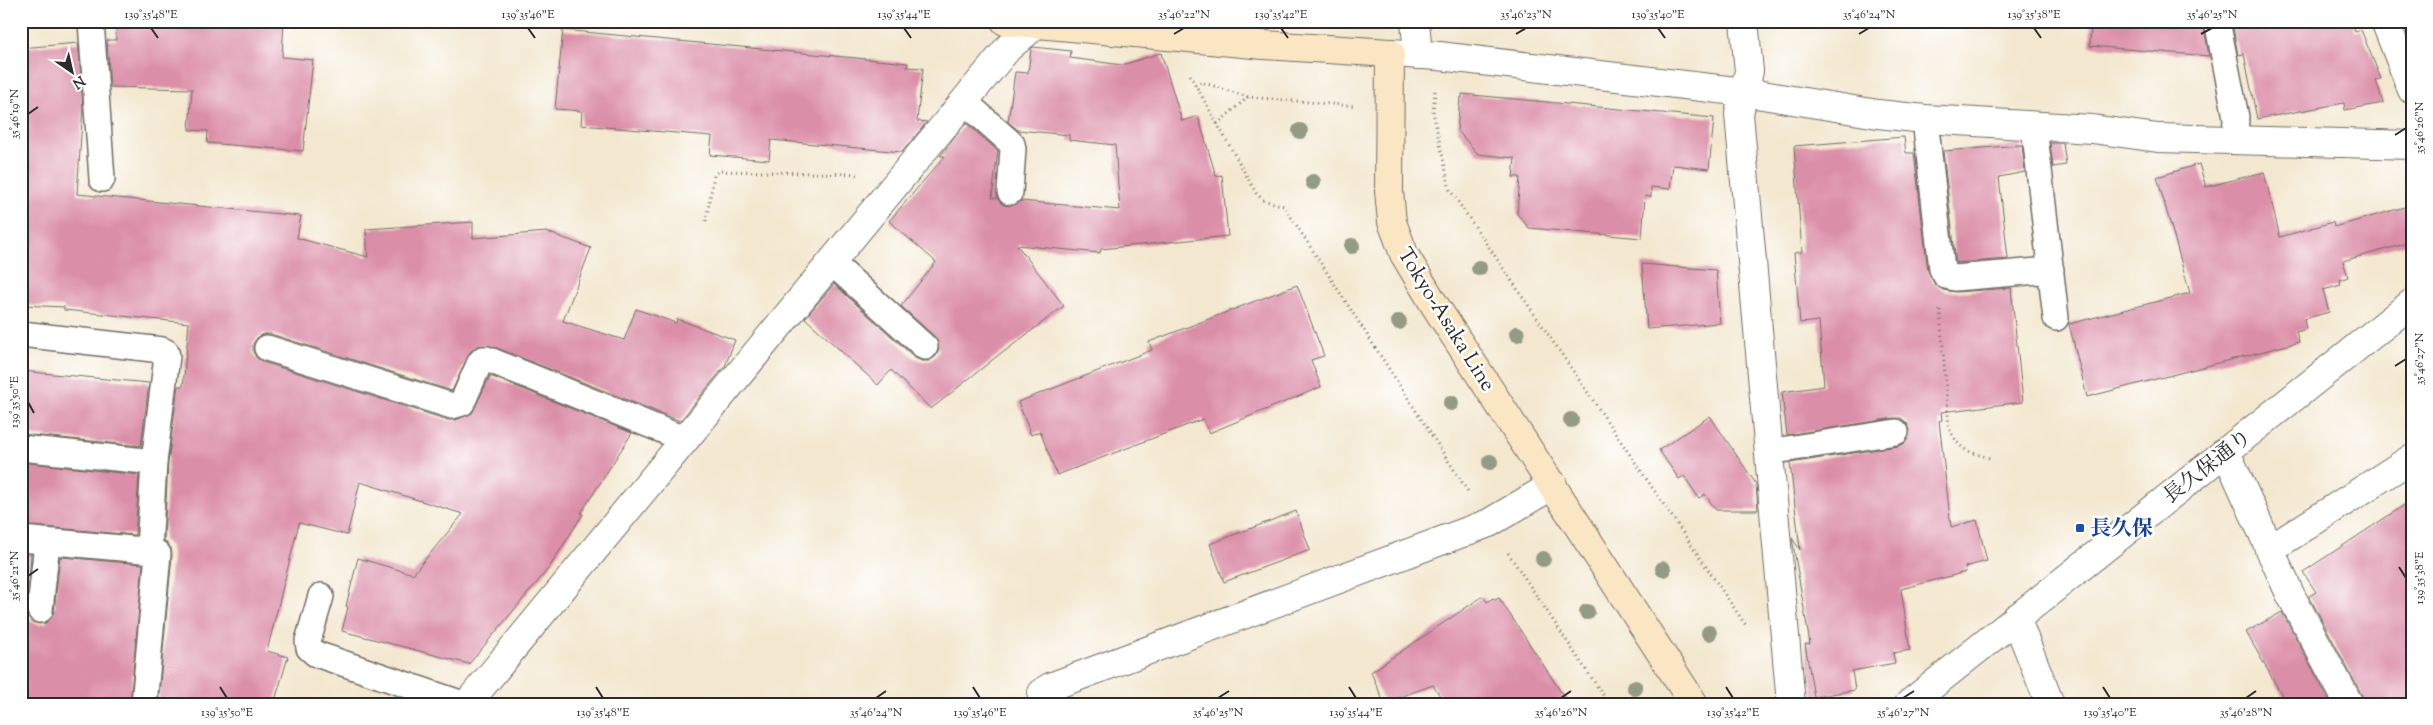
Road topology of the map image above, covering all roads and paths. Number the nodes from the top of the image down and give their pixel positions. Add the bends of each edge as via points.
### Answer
1 (91, 21) edge
2 (1005, 21) edge
3 (1415, 21) edge
4 (1744, 21) edge
5 (2217, 21) edge
6 (2385, 21) edge
7 (1037, 23) edge
8 (1181, 37) junction
9 (1390, 53) junction
10 (1428, 56) junction
11 (1195, 85) junction
12 (2412, 90) edge
13 (1744, 92) junction
14 (1248, 97) junction
15 (964, 101) junction
16 (1389, 109) junction
17 (1433, 112) junction
18 (1925, 118) junction
19 (1216, 124) junction
20 (2034, 126) junction
21 (2235, 141) junction
22 (2412, 145) edge
23 (102, 179) dead end
24 (895, 184) junction
25 (1010, 192) dead end
26 (706, 220) dead end
27 (831, 262) junction
28 (2051, 270) junction
29 (1946, 276) junction
30 (2412, 302) edge
31 (2056, 318) dead end
32 (21, 334) edge
33 (925, 347) dead end
34 (267, 348) dead end
35 (1896, 432) dead end
36 (684, 439) junction
37 (21, 448) edge
38 (1768, 452) junction
39 (2226, 452) junction
40 (1990, 458) dead end
41 (2412, 458) edge
42 (154, 462) junction
43 (1553, 485) junction
44 (1489, 523) junction
45 (21, 539) edge
46 (47, 542) junction
47 (149, 550) junction
48 (2269, 550) junction
49 (321, 596) dead end
50 (40, 610) dead end
51 (2016, 618) junction
52 (1749, 631) dead end
53 (144, 704) edge
54 (465, 704) edge
55 (1042, 704) edge
56 (1609, 704) edge
57 (1694, 704) edge
58 (1791, 704) edge
59 (1909, 704) edge
60 (2050, 704) edge
61 (2349, 704) edge

1 - 23 lane
2 - 7 main road
3 - 10 street
4 - 13 street via 1749,70
5 - 21 lane via 2236,117
6 - 12 street
7 - 8 main road
7 - 15 street via 1008,48
8 - 9 main road
8 - 11 path via 1181,55
9 - 10 street
9 - 16 main road, Tokyo-Asaka Line
10 - 13 street
10 - 17 path
11 - 14 path via 1201,82
11 - 19 path
13 - 18 street via 1878,114
13 - 38 street via 1739,114
14 - 16 path
14 - 19 path
15 - 24 street
15 - 25 lane via 1012,144
16 - 17 path
16 - 43 main road, Tokyo-Asaka Line via 1392,222 1404,254
17 - 52 path via 1450,190
18 - 20 street
18 - 29 lane via 1942,269
19 - 44 path via 1256,193 1263,200 1284,206
20 - 21 street via 2092,129 2158,138
20 - 28 lane
21 - 22 street
24 - 26 path via 884,175 720,171 714,175
24 - 27 street
27 - 33 lane
27 - 36 street
28 - 29 lane via 1955,278
28 - 31 lane
29 - 40 path via 1938,292 1949,428 1961,448
30 - 39 street, 長久保通り
32 - 42 lane via 166,352
34 - 36 lane via 452,406 462,403 480,362 487,359
35 - 38 lane
36 - 54 street
37 - 42 lane
38 - 58 street
39 - 48 street
39 - 51 street, 長久保通り
41 - 48 street
42 - 47 lane
43 - 44 street
43 - 57 main road, Tokyo-Asaka Line
44 - 55 street via 1050,687 1042,693
44 - 56 path
45 - 46 lane
46 - 47 lane
46 - 50 lane
47 - 53 lane via 159,558
48 - 61 street
49 - 54 lane via 308,641 309,648 316,654
51 - 59 street, 長久保通り
51 - 60 street

